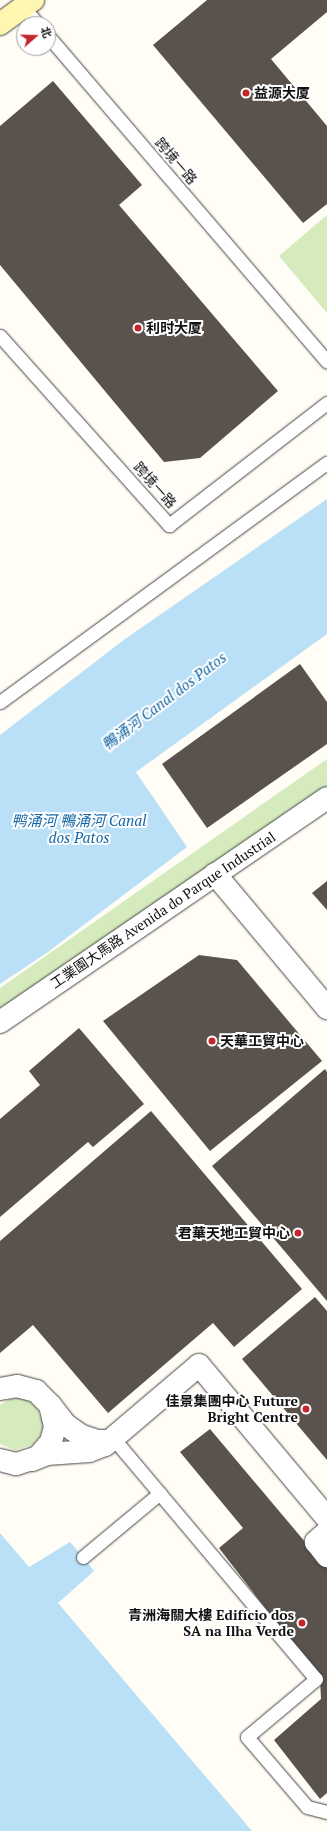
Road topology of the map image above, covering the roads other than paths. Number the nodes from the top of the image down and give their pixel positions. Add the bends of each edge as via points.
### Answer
1 (28, 4) edge
2 (34, 16) edge
3 (0, 24) edge
4 (56, 45) edge
5 (0, 336) edge
6 (327, 362) edge
7 (327, 403) edge
8 (327, 463) edge
9 (0, 702) edge
10 (327, 798) edge
11 (215, 874) junction
12 (327, 1008) edge
13 (0, 1022) edge
14 (2, 1388) edge
15 (50, 1405) junction
16 (112, 1439) junction
17 (0, 1460) edge
18 (32, 1460) junction
19 (160, 1493) junction
20 (327, 1518) edge
21 (327, 1532) edge
22 (327, 1556) edge
23 (83, 1557) dead end
24 (327, 1812) edge

1 - 2 lane
1 - 3 street
4 - 6 lane, 跨境一路
5 - 7 lane, 跨境一路 via 169,524
8 - 9 lane
10 - 11 street, 工業園大馬路 Avenida do Parque Industrial
11 - 12 street
11 - 13 street, 工業園大馬路 Avenida do Parque Industrial
14 - 15 street via 30,1388 44,1397
15 - 16 street via 60,1419 80,1435 94,1441
15 - 18 street via 54,1417 53,1436 45,1451
16 - 18 street via 96,1450 55,1453
16 - 19 lane
16 - 20 street via 199,1366
17 - 18 street via 16,1464
19 - 23 lane
19 - 24 lane via 316,1679 247,1737 307,1807
21 - 22 street via 316,1542

